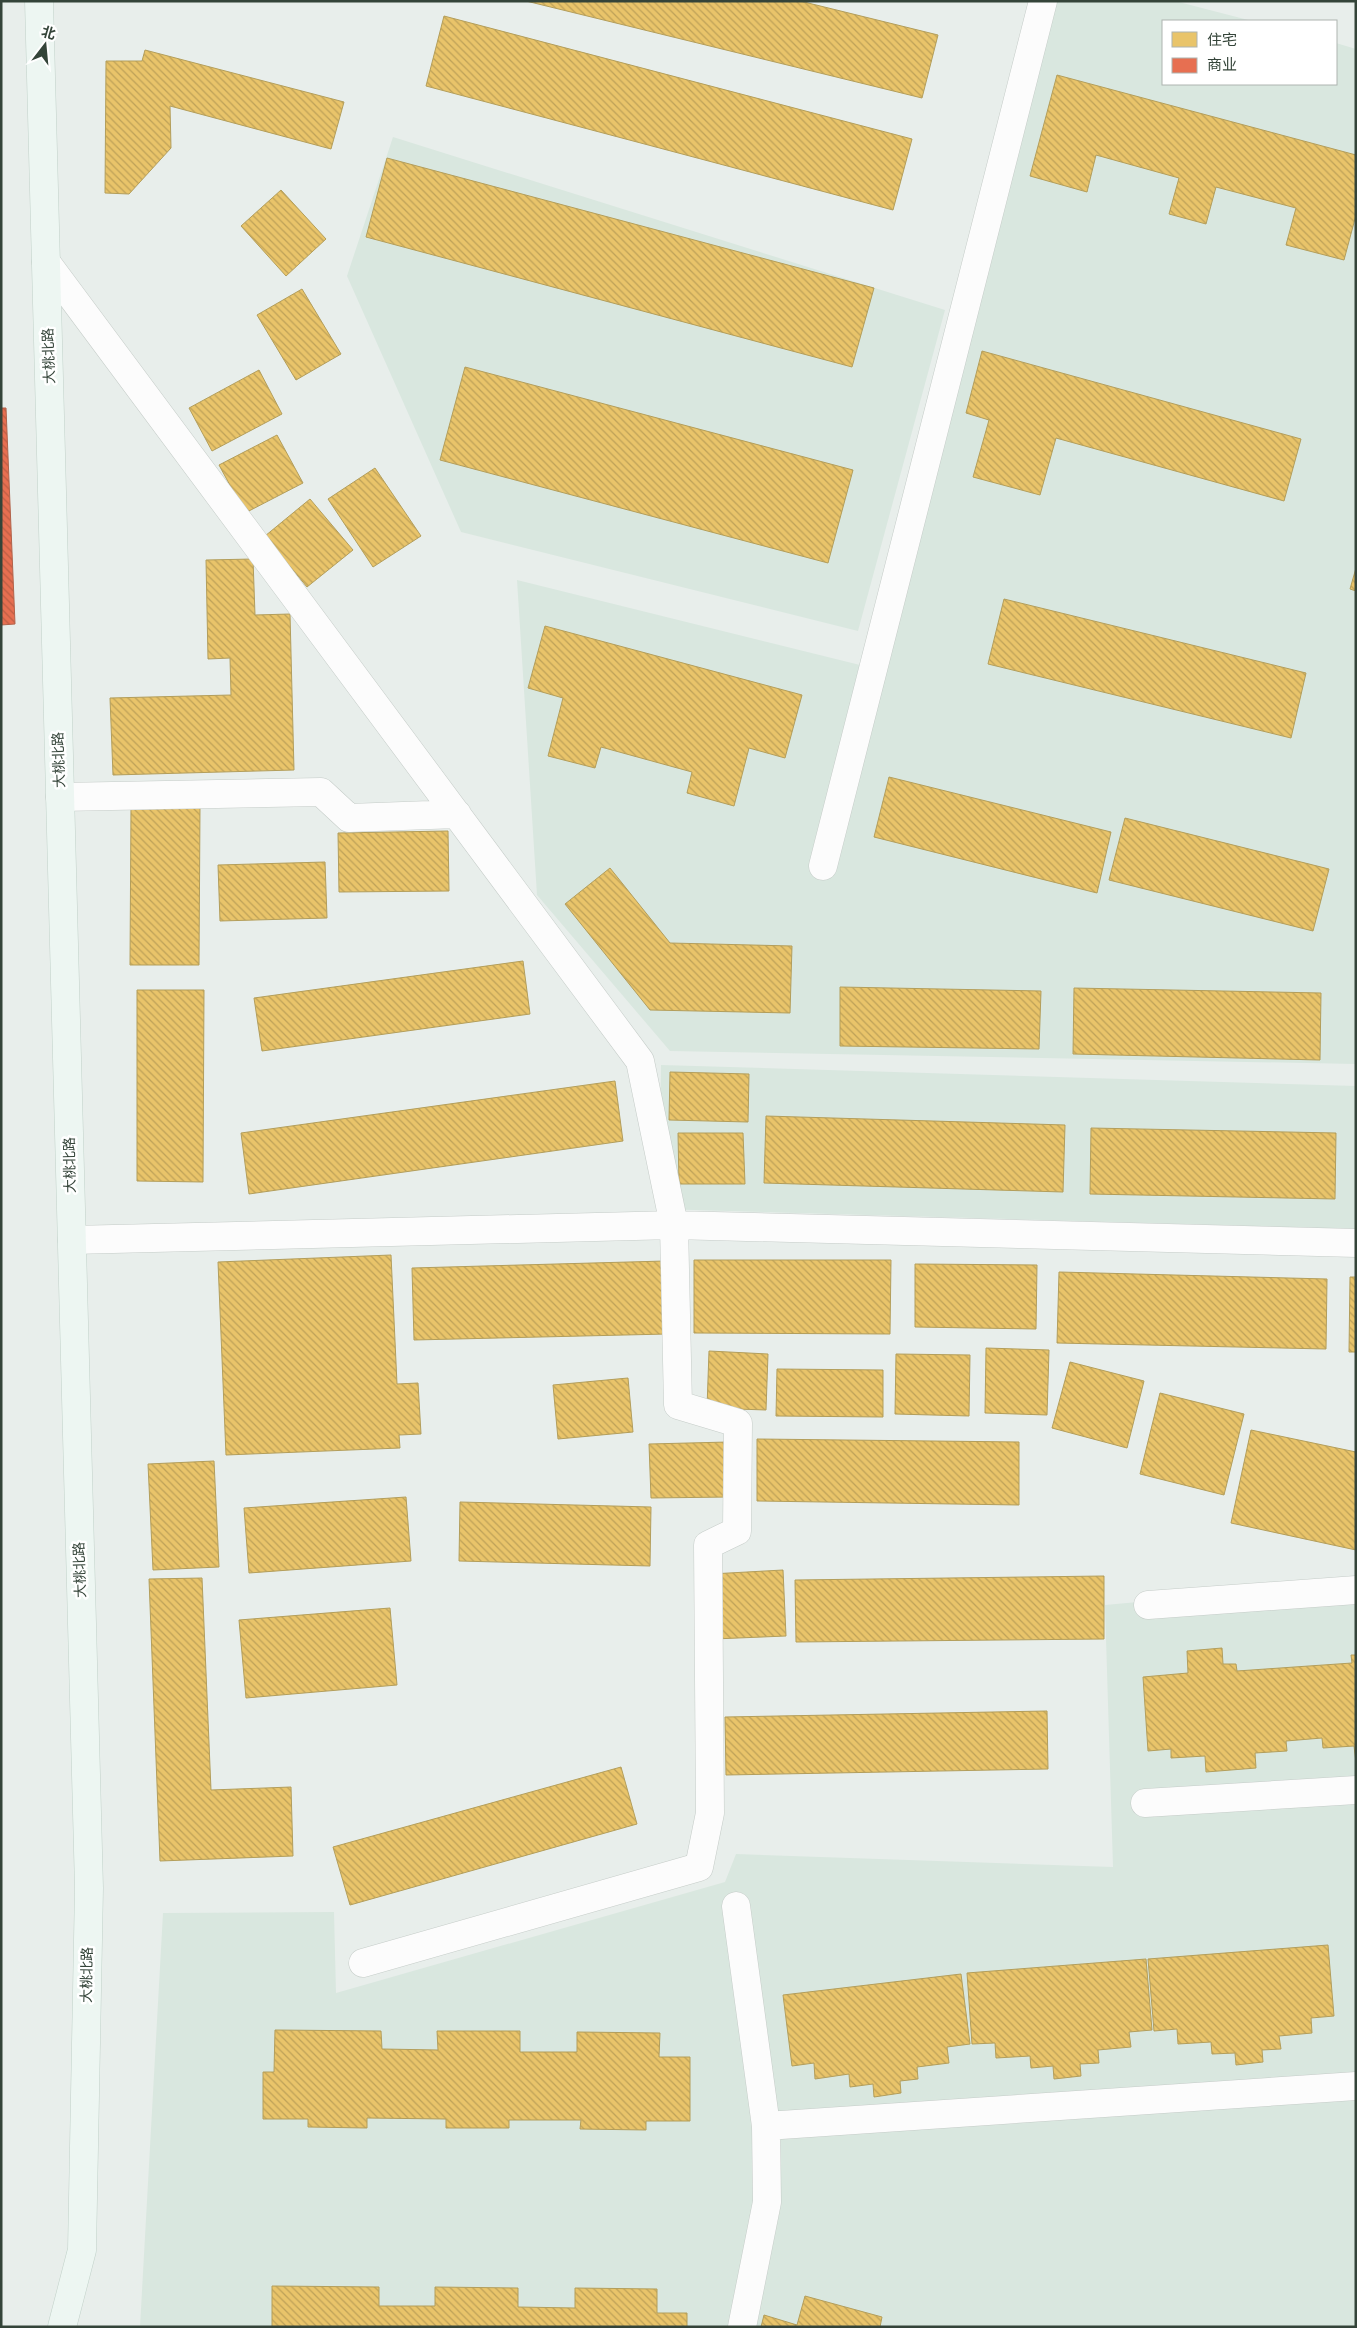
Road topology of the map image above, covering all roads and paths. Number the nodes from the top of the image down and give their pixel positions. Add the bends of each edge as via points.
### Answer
1 (40, 1) edge
2 (1043, 1) edge
3 (46, 262) junction
4 (60, 797) junction
5 (457, 814) junction
6 (823, 866) dead end
7 (674, 1225) junction
8 (72, 1240) junction
9 (1356, 1243) edge
10 (1356, 1590) edge
11 (1148, 1605) dead end
12 (1356, 1790) edge
13 (1145, 1803) dead end
14 (736, 1906) dead end
15 (363, 1964) dead end
16 (1356, 2086) edge
17 (766, 2126) junction
18 (62, 2327) edge
19 (742, 2327) edge

1 - 3 street, 大桃北路
2 - 6 street
3 - 4 street, 大桃北路
3 - 5 street
4 - 5 street via 321,792 349,818
4 - 8 street, 大桃北路
5 - 7 street via 640,1061
7 - 8 street
7 - 9 street
7 - 15 street via 678,1405 738,1423 737,1531 708,1545 710,1813 699,1867
8 - 18 street, 大桃北路 via 89,1888 82,2250
10 - 11 street
12 - 13 street
14 - 17 street
16 - 17 street
17 - 19 street via 767,2202

